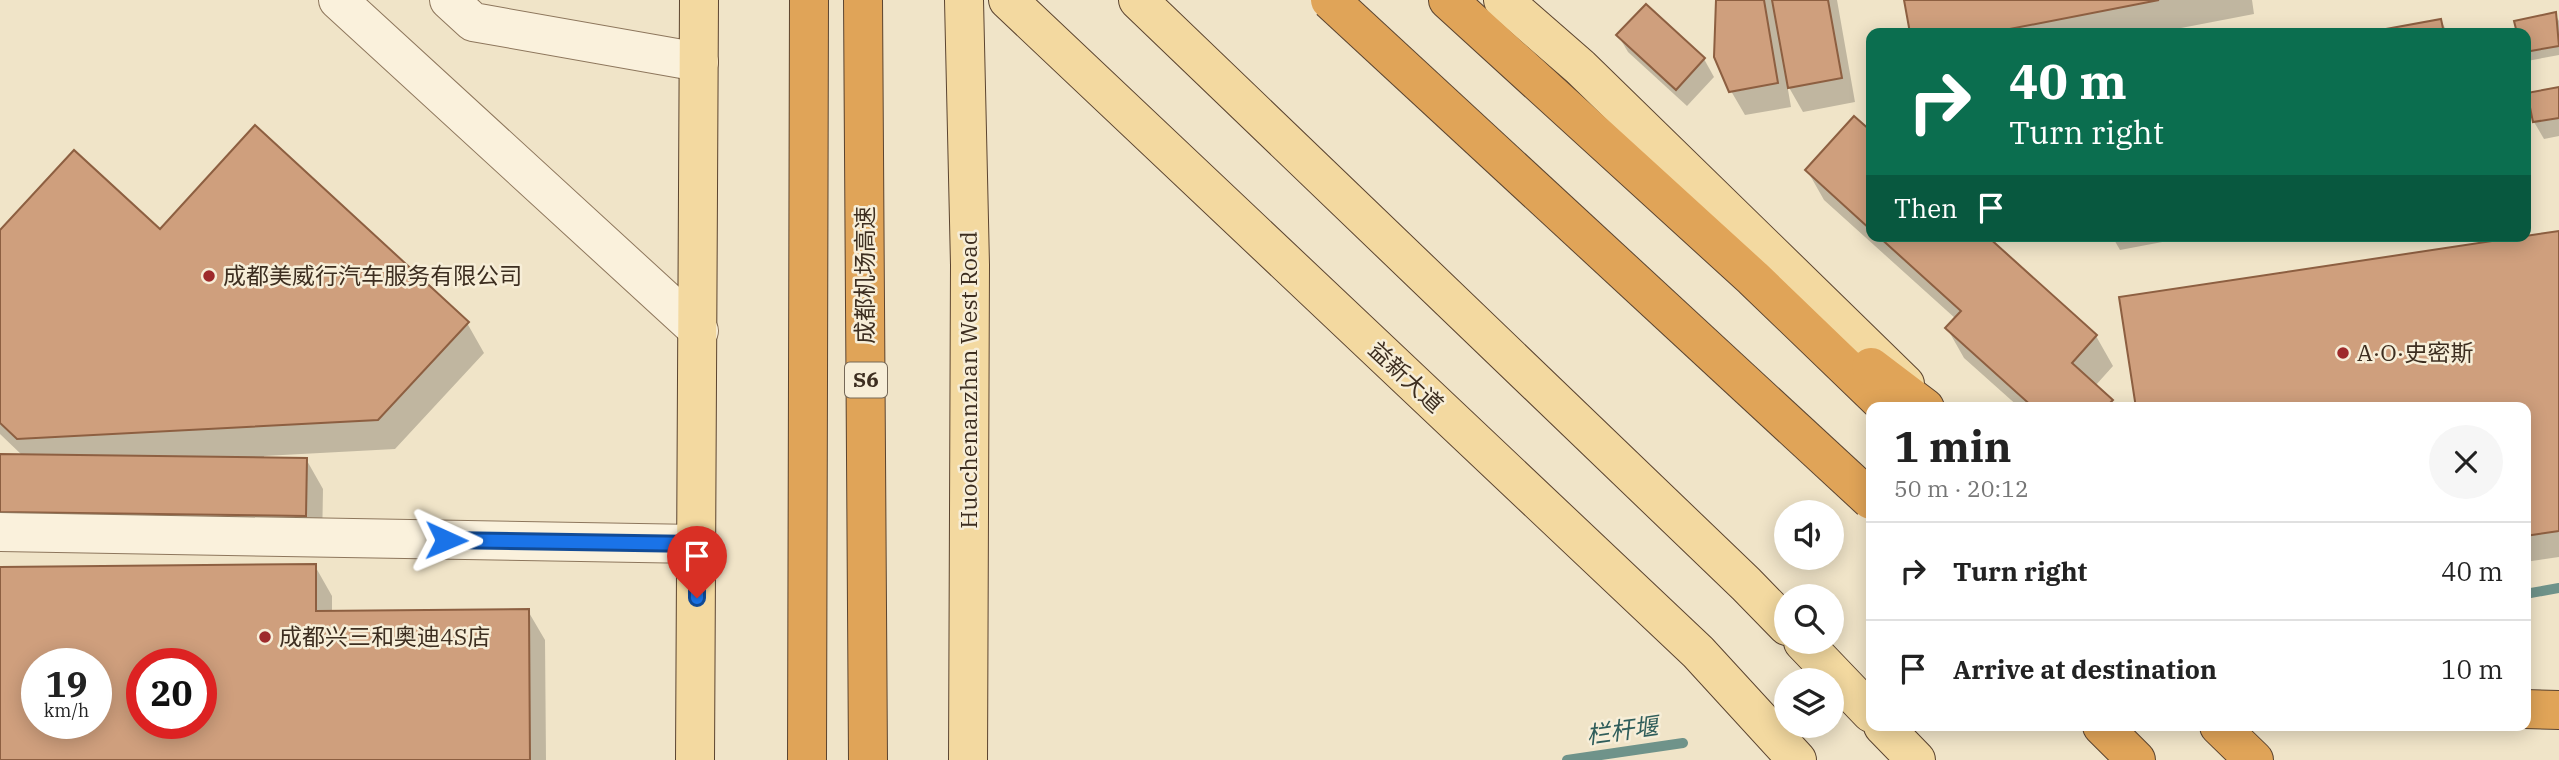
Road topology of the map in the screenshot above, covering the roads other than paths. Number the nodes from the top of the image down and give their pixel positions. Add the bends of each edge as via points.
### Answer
1 (338, 0) edge
2 (449, 0) edge
3 (699, 0) edge
4 (809, 0) edge
5 (863, 0) edge
6 (964, 0) edge
7 (1008, 0) edge
8 (1138, 0) edge
9 (1330, 0) edge
10 (1448, 0) edge
11 (1503, 0) edge
12 (699, 62) junction
13 (1753, 278) junction
14 (699, 331) junction
15 (1882, 402) edge
16 (1919, 402) edge
17 (1921, 402) edge
18 (1866, 495) edge
19 (0, 532) edge
20 (697, 544) junction
21 (1774, 612) edge
22 (1814, 654) edge
23 (1866, 708) edge
24 (2531, 709) edge
25 (2559, 710) edge
26 (1888, 731) edge
27 (2107, 731) edge
28 (2212, 731) edge
29 (2224, 731) edge
30 (695, 760) edge
31 (807, 760) edge
32 (868, 760) edge
33 (968, 760) edge
34 (1797, 760) edge
35 (1916, 760) edge
36 (2136, 760) edge
37 (2233, 760) edge
38 (2254, 760) edge

1 - 14 street
2 - 12 street via 473,23
3 - 12 main road
4 - 31 highway
5 - 32 highway, 成都机场高速 / S6
6 - 33 main road, Huochenanzhan West Road via 970,265
7 - 34 main road, 益新大道 via 1698,652
8 - 21 main road
9 - 18 highway, bridge
10 - 13 highway
11 - 17 main road via 1580,67
12 - 14 main road
13 - 15 highway
13 - 16 highway
14 - 20 main road
19 - 20 street
20 - 30 main road
22 - 23 main road
24 - 25 highway
26 - 35 main road
27 - 36 highway
28 - 37 main road
29 - 38 highway

